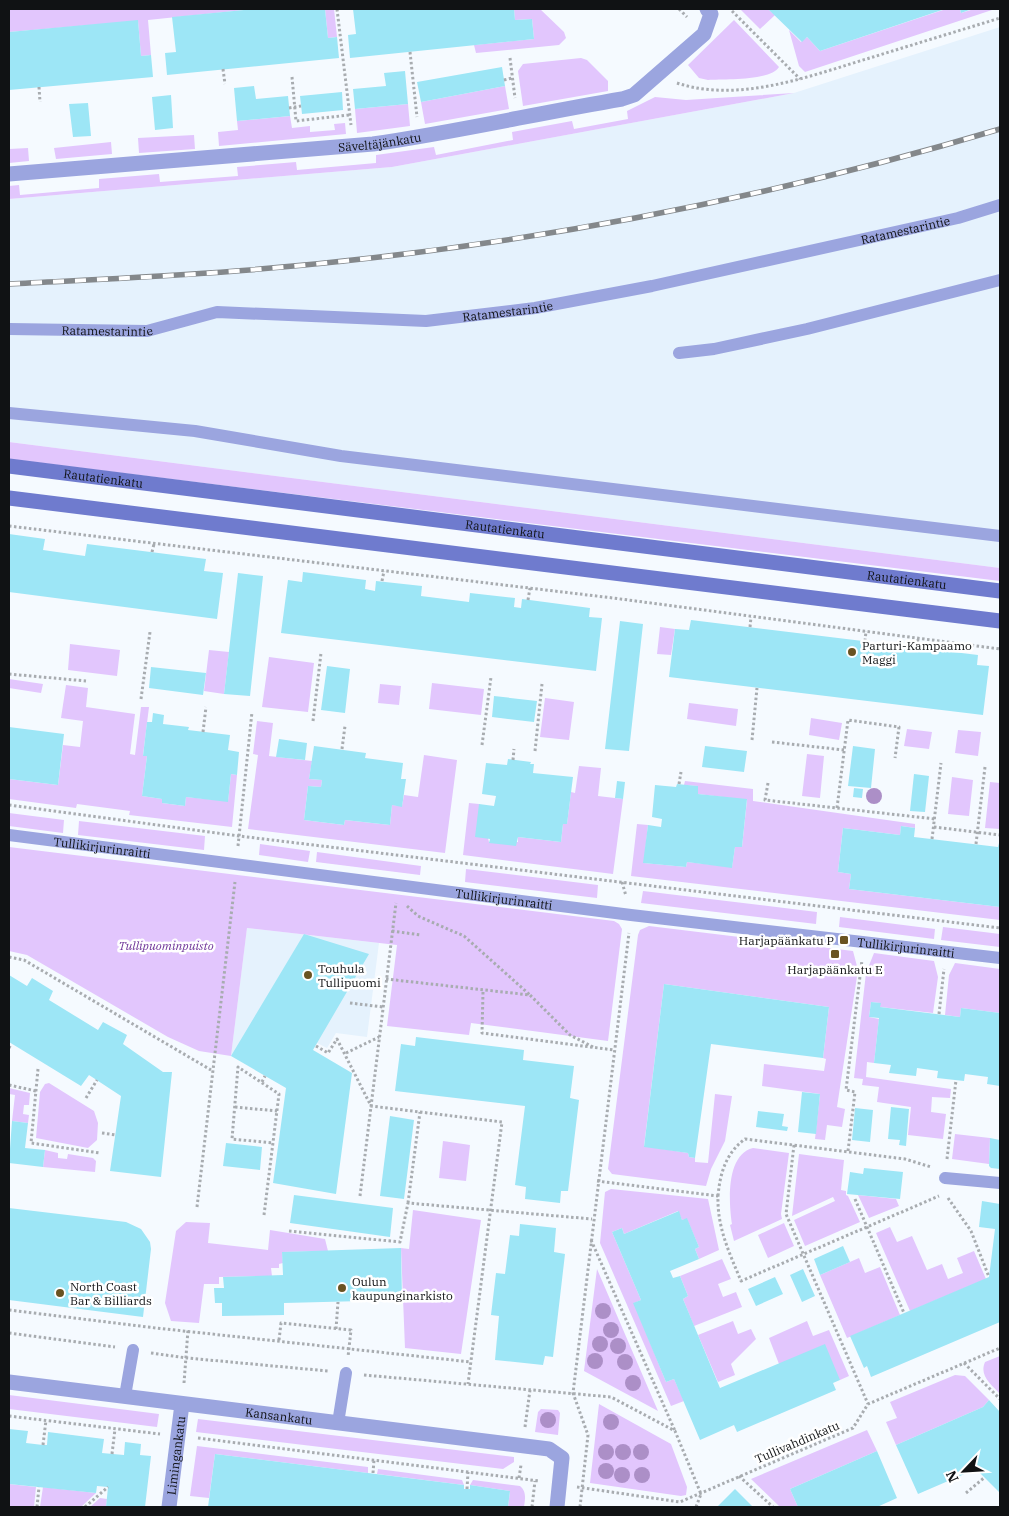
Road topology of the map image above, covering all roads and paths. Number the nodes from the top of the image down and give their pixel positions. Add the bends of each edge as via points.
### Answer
1 (337, 9) edge
2 (729, 9) edge
3 (709, 11) edge
4 (1000, 18) edge
5 (410, 52) dead end
6 (510, 58) dead end
7 (223, 70) dead end
8 (658, 76) junction
9 (292, 77) dead end
10 (512, 78) junction
11 (800, 79) junction
12 (504, 80) dead end
13 (225, 84) dead end
14 (39, 87) dead end
15 (40, 102) dead end
16 (301, 106) dead end
17 (295, 107) junction
18 (290, 108) dead end
19 (349, 115) junction
20 (518, 116) junction
21 (419, 137) junction
22 (353, 146) junction
23 (9, 174) edge
24 (1000, 205) edge
25 (1000, 280) edge
26 (9, 329) edge
27 (679, 352) dead end
28 (9, 413) edge
29 (9, 466) edge
30 (9, 498) edge
31 (9, 526) edge
32 (1000, 536) edge
33 (154, 544) junction
34 (152, 552) dead end
35 (384, 571) junction
36 (382, 582) dead end
37 (530, 588) junction
38 (1000, 591) edge
39 (528, 600) dead end
40 (751, 617) junction
41 (1000, 621) edge
42 (750, 627) dead end
43 (866, 631) junction
44 (150, 632) dead end
45 (918, 638) junction
46 (864, 641) dead end
47 (917, 647) dead end
48 (1000, 649) edge
49 (321, 652) dead end
50 (9, 674) edge
51 (491, 677) dead end
52 (86, 681) dead end
53 (542, 684) dead end
54 (757, 688) dead end
55 (141, 700) dead end
56 (206, 707) dead end
57 (252, 712) dead end
58 (314, 721) dead end
59 (345, 726) dead end
60 (203, 732) dead end
61 (752, 740) dead end
62 (772, 742) dead end
63 (482, 745) dead end
64 (514, 749) dead end
65 (342, 750) dead end
66 (844, 750) junction
67 (535, 751) dead end
68 (895, 758) dead end
69 (512, 760) dead end
70 (941, 763) dead end
71 (984, 767) dead end
72 (681, 772) dead end
73 (768, 783) dead end
74 (679, 784) dead end
75 (9, 805) edge
76 (838, 808) junction
77 (935, 819) junction
78 (934, 827) junction
79 (977, 832) junction
80 (9, 835) edge
81 (1000, 835) edge
82 (239, 836) junction
83 (932, 839) dead end
84 (976, 844) dead end
85 (237, 865) junction
86 (398, 889) junction
87 (631, 915) junction
88 (1000, 928) edge
89 (392, 930) junction
90 (421, 935) dead end
91 (865, 942) junction
92 (945, 951) junction
93 (9, 957) edge
94 (1000, 958) edge
95 (386, 979) junction
96 (483, 992) junction
97 (530, 995) junction
98 (350, 1003) dead end
99 (383, 1008) junction
100 (939, 1014) dead end
101 (379, 1037) junction
102 (11, 1044) dead end
103 (316, 1046) dead end
104 (593, 1047) junction
105 (9, 1048) edge
106 (614, 1050) junction
107 (346, 1053) junction
108 (38, 1070) dead end
109 (211, 1070) junction
110 (265, 1076) dead end
111 (97, 1080) dead end
112 (956, 1080) dead end
113 (262, 1082) junction
114 (9, 1085) edge
115 (36, 1091) junction
116 (86, 1098) dead end
117 (371, 1106) junction
118 (234, 1107) junction
119 (277, 1111) junction
120 (420, 1112) junction
121 (102, 1133) dead end
122 (116, 1135) dead end
123 (273, 1143) junction
124 (794, 1145) junction
125 (848, 1151) junction
126 (100, 1153) dead end
127 (945, 1178) junction
128 (597, 1181) junction
129 (1000, 1183) edge
130 (360, 1196) dead end
131 (718, 1196) junction
132 (855, 1199) dead end
133 (408, 1203) junction
134 (196, 1207) dead end
135 (489, 1210) junction
136 (264, 1215) dead end
137 (592, 1219) junction
138 (867, 1228) junction
139 (289, 1231) dead end
140 (591, 1239) junction
141 (804, 1255) junction
142 (989, 1277) dead end
143 (338, 1302) dead end
144 (9, 1310) edge
145 (904, 1313) dead end
146 (336, 1329) junction
147 (188, 1330) junction
148 (9, 1333) edge
149 (279, 1340) junction
150 (349, 1348) junction
151 (1000, 1348) edge
152 (133, 1350) junction
153 (186, 1358) junction
154 (471, 1362) junction
155 (964, 1363) junction
156 (346, 1373) junction
157 (9, 1382) edge
158 (468, 1384) junction
159 (573, 1393) junction
160 (125, 1396) junction
161 (1000, 1399) edge
162 (182, 1404) junction
163 (868, 1404) junction
164 (9, 1416) edge
165 (46, 1420) junction
166 (338, 1423) junction
167 (115, 1429) junction
168 (675, 1431) junction
169 (178, 1436) junction
170 (43, 1445) dead end
171 (112, 1454) dead end
172 (374, 1460) junction
173 (468, 1472) junction
174 (373, 1473) dead end
175 (739, 1476) junction
176 (984, 1477) dead end
177 (39, 1487) dead end
178 (108, 1487) dead end
179 (582, 1488) junction
180 (467, 1489) dead end
181 (966, 1493) dead end
182 (701, 1494) junction
183 (37, 1507) edge
184 (86, 1507) edge
185 (168, 1507) edge
186 (532, 1507) edge
187 (557, 1507) edge
188 (580, 1507) edge
189 (696, 1507) edge
190 (773, 1507) edge

1 - 19 path
2 - 11 path
3 - 8 street, Säveltäjänkatu via 704,34
4 - 11 path
5 - 21 path
6 - 10 path
7 - 13 path
8 - 11 path via 695,89 716,90 781,85
8 - 20 street, Säveltäjänkatu via 634,95 622,99
9 - 17 path
10 - 12 path
10 - 20 path
14 - 15 path
16 - 17 path
17 - 18 path
17 - 19 path via 296,121
19 - 22 path
20 - 21 street, Säveltäjänkatu
21 - 22 street, Säveltäjänkatu
22 - 23 street, Säveltäjänkatu
24 - 26 lane, Ratamestarintie via 948,220 652,286 535,308 426,321 217,312 147,330
25 - 27 lane via 807,329 714,349
28 - 32 lane via 195,431 341,456
29 - 38 main road, Rautatienkatu
30 - 41 main road
31 - 33 path
33 - 34 path
33 - 35 path
35 - 36 path
35 - 37 path
37 - 39 path
37 - 40 path
40 - 42 path
40 - 43 path
43 - 45 path
43 - 46 path
44 - 55 path
45 - 47 path
45 - 48 path
49 - 58 path
50 - 52 path
51 - 63 path
53 - 67 path
54 - 61 path
56 - 60 path
57 - 82 path
59 - 65 path
62 - 66 path
64 - 69 path
66 - 68 path via 848,720 899,727
66 - 76 path
70 - 77 path
71 - 79 path
72 - 74 path
73 - 76 path via 765,800
75 - 82 path
76 - 77 path
77 - 78 path
78 - 79 path
78 - 83 path
79 - 81 path
79 - 84 path
80 - 85 lane, Tullikirjurinraitti
82 - 85 path
82 - 88 path
85 - 86 lane, Tullikirjurinraitti
85 - 109 path
86 - 87 lane, Tullikirjurinraitti
86 - 89 path
86 - 97 path via 418,916 464,936
87 - 91 lane, Tullikirjurinraitti
87 - 106 path
89 - 90 path
89 - 95 path
91 - 92 lane, Tullikirjurinraitti
91 - 125 path via 846,1090 855,1092
92 - 94 lane, Tullikirjurinraitti
92 - 100 path
93 - 109 path via 24,960
95 - 96 path
95 - 99 path
96 - 97 path
96 - 104 path via 482,1033
97 - 104 path via 570,1035
98 - 99 path
99 - 101 path
101 - 107 path
101 - 117 path
102 - 105 path
103 - 107 path via 328,1053 337,1039
104 - 106 path
106 - 128 path
107 - 117 path
108 - 115 path
109 - 134 path
110 - 113 path
111 - 116 path
112 - 127 path
113 - 118 path via 238,1067
113 - 119 path via 279,1094
114 - 115 path
115 - 126 path via 31,1143
117 - 120 path
117 - 130 path
118 - 119 path
118 - 123 path via 232,1139
119 - 123 path
120 - 133 path
120 - 135 path via 502,1122
121 - 122 path
123 - 136 path
124 - 125 path
124 - 131 path via 745,1139 727,1160
124 - 141 path via 786,1214
125 - 127 path via 926,1164
127 - 129 lane
128 - 131 path
128 - 137 path
131 - 141 path via 723,1238 741,1281
132 - 138 path
133 - 135 path
133 - 139 path via 400,1242
135 - 137 path
135 - 154 path
137 - 140 path
138 - 141 path
138 - 142 path via 944,1194 971,1231
138 - 145 path
140 - 159 path
140 - 168 path
141 - 163 path
143 - 146 path
144 - 147 path
146 - 149 path via 281,1323
146 - 150 path via 351,1330
147 - 149 path
147 - 153 path
148 - 152 path
149 - 150 path
150 - 154 path
150 - 156 path
151 - 155 path
152 - 153 path
152 - 160 lane
153 - 156 path
153 - 162 path
154 - 158 path
155 - 161 path
155 - 163 path
156 - 158 path
156 - 166 lane
157 - 160 street, Kansankatu
158 - 159 path
159 - 168 path via 611,1397
159 - 179 path via 588,1435
160 - 162 street, Kansankatu
162 - 166 street, Kansankatu
162 - 169 street, Limingankatu
163 - 175 path, Tullivahdinkatu via 853,1428
164 - 165 path
165 - 167 path
165 - 170 path
166 - 187 street, Kansankatu via 549,1449 562,1458
167 - 169 path
167 - 171 path
168 - 182 path
169 - 172 path
169 - 185 street, Limingankatu
172 - 173 path
172 - 174 path
173 - 180 path
173 - 186 path via 535,1481
175 - 182 path, Tullivahdinkatu
175 - 190 path
176 - 181 path
177 - 183 path
178 - 184 path
179 - 182 path, Tullivahdinkatu via 680,1502
179 - 188 path
182 - 189 path

